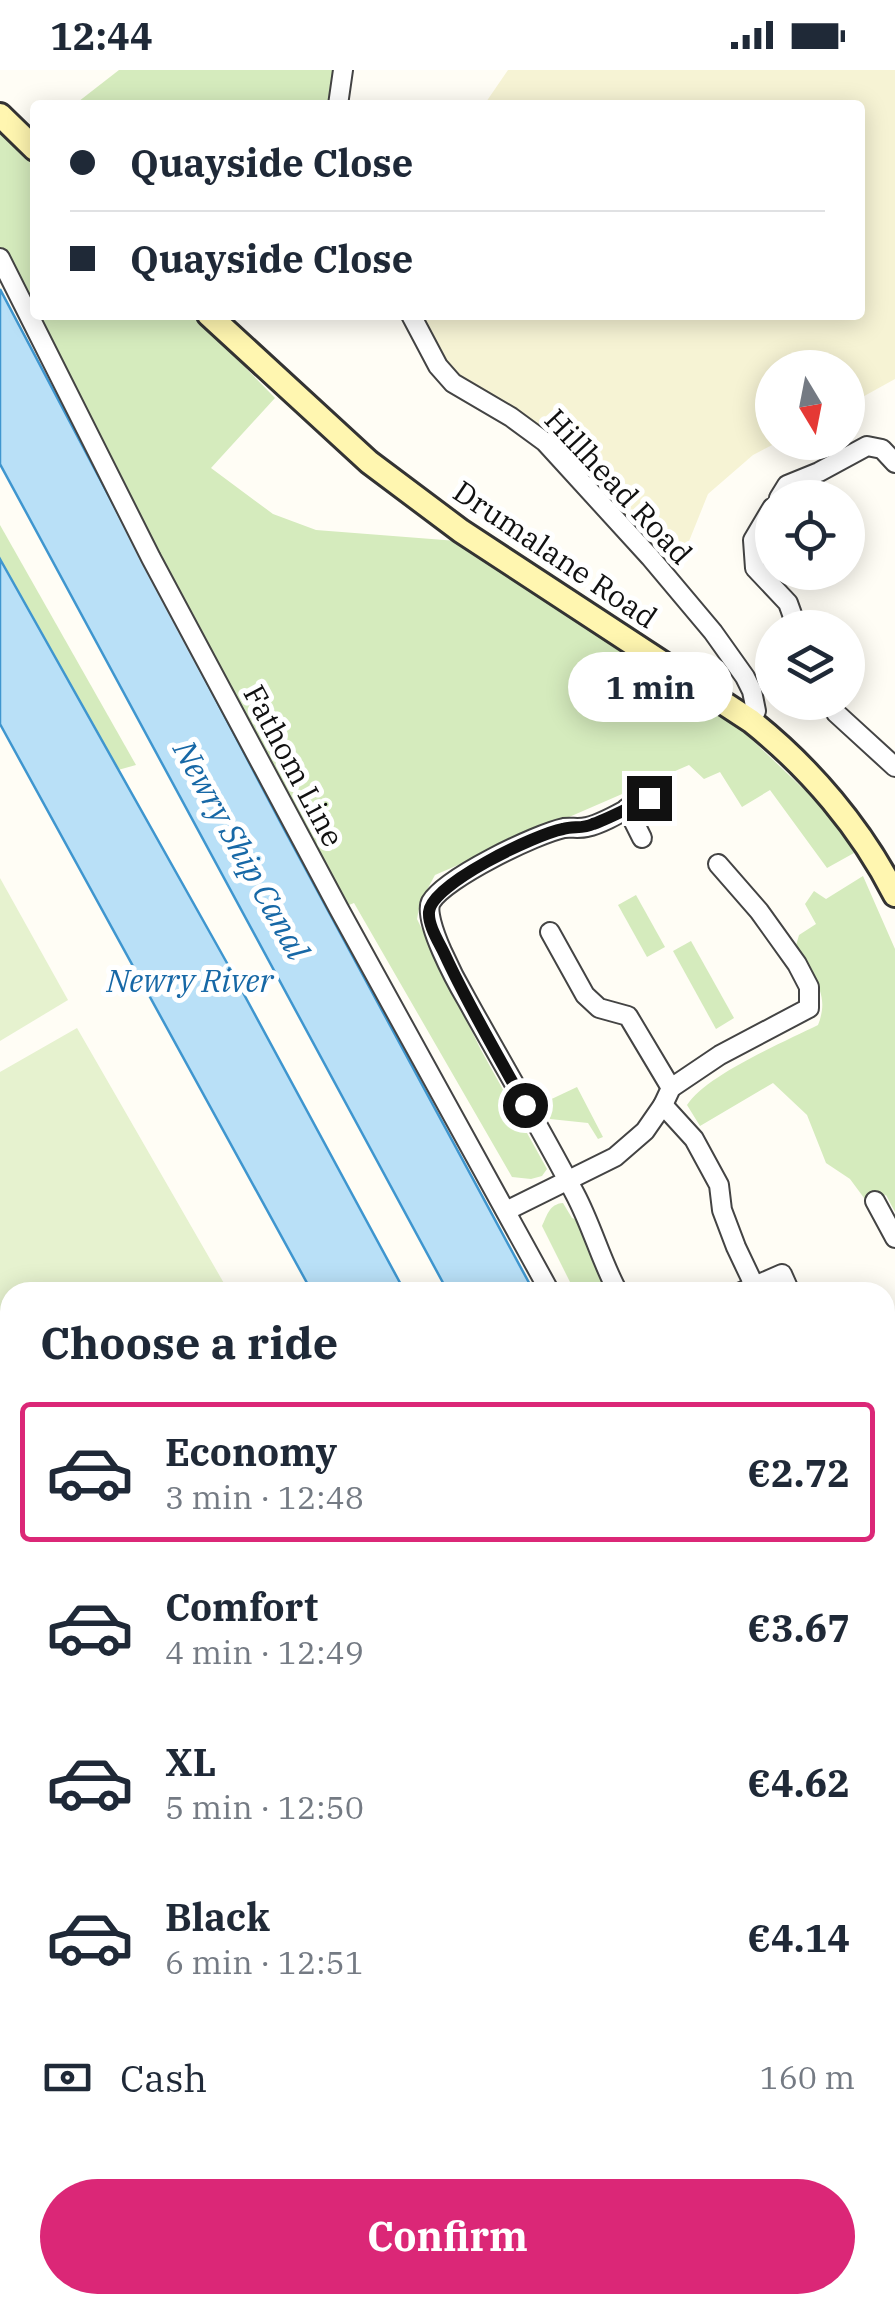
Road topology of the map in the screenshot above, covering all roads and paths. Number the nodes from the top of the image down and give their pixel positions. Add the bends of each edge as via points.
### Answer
1 (343, 70) edge
2 (339, 100) edge
3 (0, 115) edge
4 (30, 144) edge
5 (0, 258) edge
6 (30, 318) edge
7 (31, 320) edge
8 (213, 320) edge
9 (414, 320) edge
10 (895, 463) edge
11 (799, 480) edge
12 (755, 537) edge
13 (755, 568) edge
14 (776, 590) edge
15 (791, 610) edge
16 (844, 720) edge
17 (751, 721) junction
18 (895, 767) edge
19 (649, 798) dead end
20 (627, 808) junction
21 (642, 838) dead end
22 (718, 864) dead end
23 (895, 894) edge
24 (550, 932) dead end
25 (667, 1096) junction
26 (568, 1182) junction
27 (876, 1202) dead end
28 (506, 1211) junction
29 (895, 1238) edge
30 (545, 1282) edge
31 (613, 1282) edge
32 (746, 1282) edge
33 (765, 1282) edge
34 (786, 1282) edge

1 - 2 street
3 - 4 main road
5 - 6 street, Fathom Line
7 - 28 street, Fathom Line via 151,558
8 - 17 main road, Drumalane Road via 369,462 461,531
9 - 17 street, Hillhead Road via 452,382 545,442 650,557 745,677 756,711
10 - 11 street via 882,449 867,446
12 - 13 street
14 - 15 street
16 - 18 street
17 - 23 main road, Drumalane Road via 830,796
19 - 20 street
20 - 21 street
20 - 26 street via 503,853 430,903 428,917 459,986
22 - 25 street via 797,964 809,988 809,1008 720,1055
24 - 25 street via 586,996 628,1016
25 - 26 street via 644,1131 615,1157
25 - 32 street via 720,1185
26 - 28 street
26 - 31 street
27 - 29 street
28 - 30 street, Fathom Line
33 - 34 street via 782,1274

